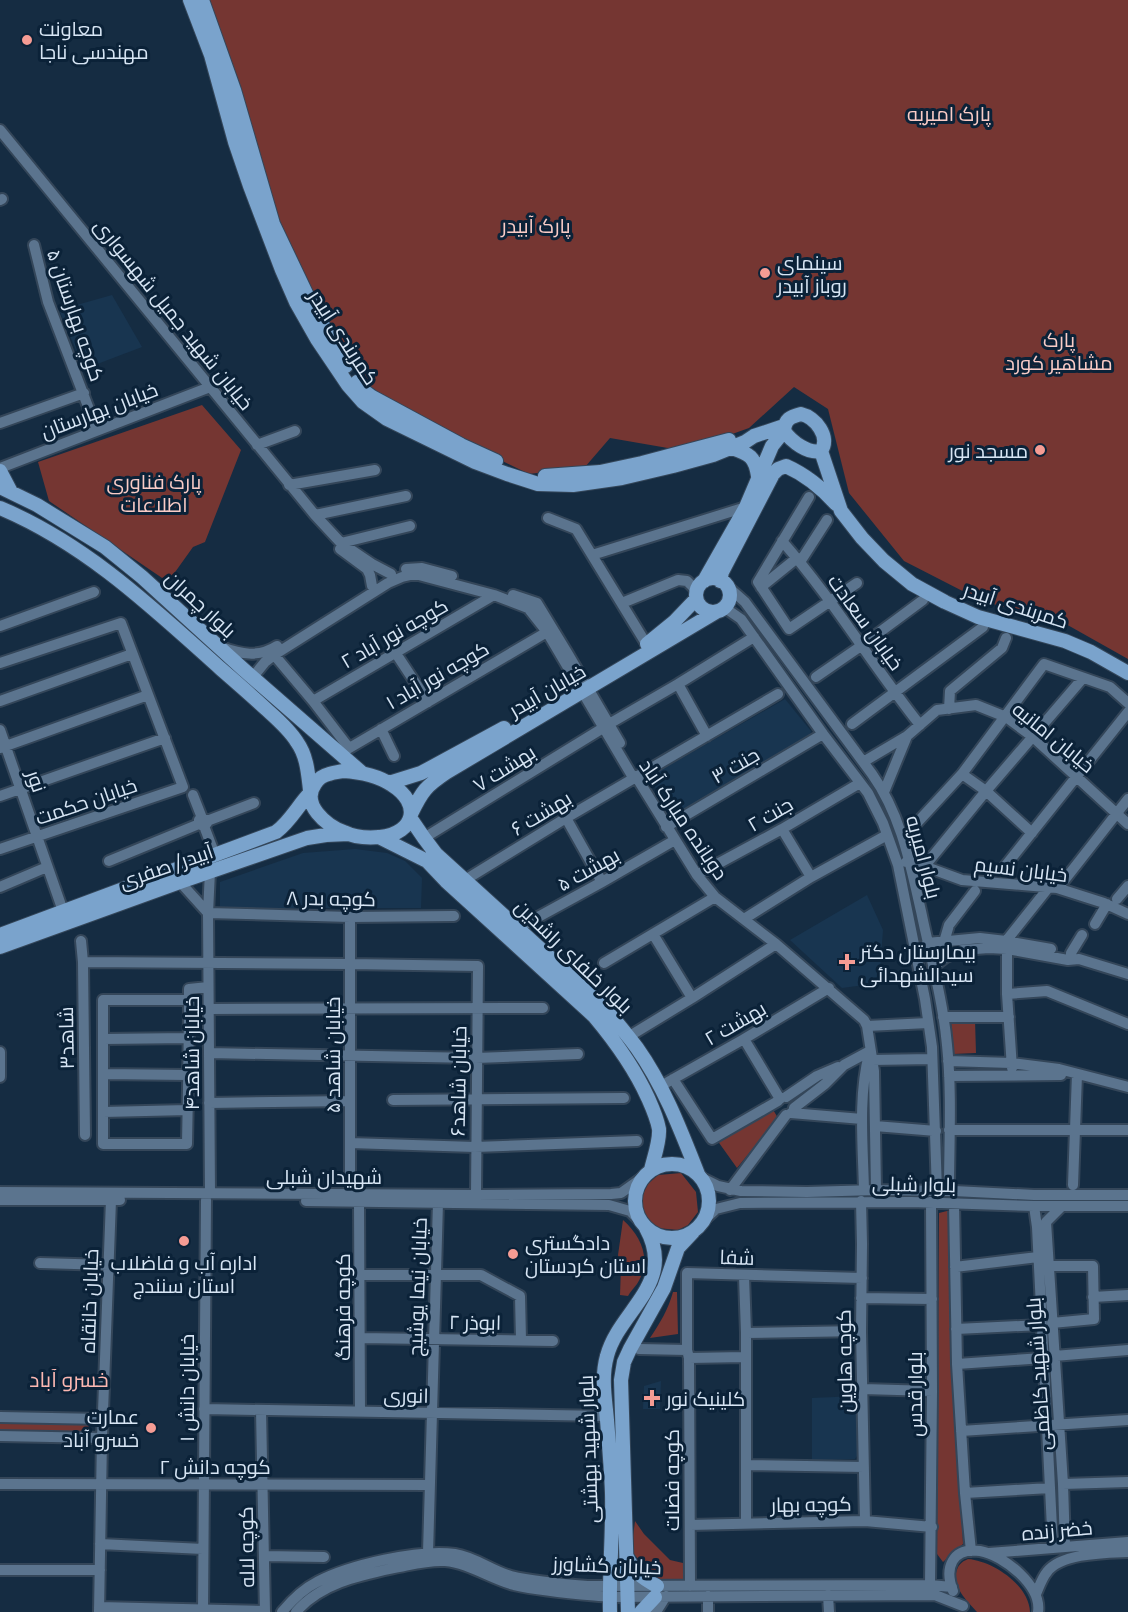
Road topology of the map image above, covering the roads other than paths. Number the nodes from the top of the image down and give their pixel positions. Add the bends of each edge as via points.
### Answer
1 (190, 0) edge
2 (202, 0) edge
3 (2, 133) edge
4 (33, 245) dead end
5 (210, 387) junction
6 (84, 393) junction
7 (0, 423) edge
8 (784, 428) junction
9 (97, 430) junction
10 (295, 431) dead end
11 (754, 436) junction
12 (257, 445) junction
13 (732, 447) junction
14 (821, 451) junction
15 (0, 469) edge
16 (375, 470) dead end
17 (758, 476) junction
18 (289, 485) junction
19 (5, 489) edge
20 (406, 496) dead end
21 (809, 497) dead end
22 (746, 507) junction
23 (0, 508) edge
24 (841, 511) junction
25 (315, 515) junction
26 (548, 518) dead end
27 (827, 520) dead end
28 (410, 525) dead end
29 (782, 541) junction
30 (342, 543) junction
31 (592, 555) junction
32 (799, 560) junction
33 (391, 574) junction
34 (857, 583) dead end
35 (724, 584) junction
36 (372, 586) junction
37 (761, 587) junction
38 (699, 590) junction
39 (94, 592) dead end
40 (494, 595) junction
41 (923, 600) dead end
42 (830, 602) junction
43 (622, 603) junction
44 (719, 610) junction
45 (0, 626) edge
46 (983, 627) dead end
47 (547, 632) junction
48 (754, 637) junction
49 (1006, 638) dead end
50 (647, 645) junction
51 (218, 646) junction
52 (861, 646) junction
53 (395, 652) junction
54 (272, 653) junction
55 (132, 654) junction
56 (0, 663) edge
57 (1128, 673) edge
58 (252, 678) junction
59 (816, 678) dead end
60 (1083, 678) junction
61 (678, 684) junction
62 (583, 687) junction
63 (895, 693) junction
64 (778, 694) dead end
65 (148, 695) junction
66 (0, 701) edge
67 (313, 701) junction
68 (428, 702) junction
69 (1128, 703) edge
70 (949, 709) junction
71 (1128, 712) edge
72 (1006, 717) junction
73 (852, 724) dead end
74 (920, 724) junction
75 (606, 726) junction
76 (311, 729) junction
77 (381, 729) junction
78 (0, 730) edge
79 (823, 735) junction
80 (707, 736) junction
81 (907, 736) junction
82 (1033, 737) junction
83 (165, 738) junction
84 (298, 744) junction
85 (3, 747) edge
86 (394, 756) dead end
87 (863, 762) junction
88 (361, 772) junction
89 (962, 774) junction
90 (637, 778) junction
91 (1077, 778) junction
92 (389, 783) junction
93 (860, 783) junction
94 (20, 789) junction
95 (310, 791) junction
96 (986, 791) junction
97 (884, 792) junction
98 (193, 795) dead end
99 (0, 796) edge
100 (1128, 799) edge
101 (254, 803) dead end
102 (1116, 813) junction
103 (411, 816) junction
104 (566, 818) junction
105 (203, 822) junction
106 (1128, 824) edge
107 (666, 827) junction
108 (782, 829) junction
109 (1032, 832) junction
110 (349, 834) junction
111 (887, 835) junction
112 (37, 837) junction
113 (378, 837) junction
114 (424, 838) junction
115 (903, 838) junction
116 (675, 840) junction
117 (0, 849) edge
118 (215, 855) junction
119 (432, 857) junction
120 (109, 861) dead end
121 (910, 861) junction
122 (928, 862) dead end
123 (898, 865) junction
124 (47, 867) junction
125 (1002, 870) dead end
126 (210, 871) junction
127 (697, 875) junction
128 (811, 877) junction
129 (465, 880) junction
130 (180, 882) junction
131 (602, 882) junction
132 (1063, 882) dead end
133 (1128, 886) edge
134 (0, 887) edge
135 (1049, 887) junction
136 (975, 891) dead end
137 (716, 897) junction
138 (1112, 902) junction
139 (63, 911) junction
140 (208, 913) junction
141 (1128, 914) edge
142 (454, 916) dead end
143 (350, 917) junction
144 (744, 919) junction
145 (1095, 924) dead end
146 (518, 928) junction
147 (0, 934) edge
148 (653, 934) junction
149 (1082, 935) dead end
150 (81, 941) dead end
151 (944, 942) junction
152 (927, 943) junction
153 (776, 944) junction
154 (1007, 945) junction
155 (0, 947) edge
156 (1075, 956) junction
157 (83, 962) junction
158 (208, 963) junction
159 (604, 963) dead end
160 (350, 964) junction
161 (933, 968) junction
162 (1126, 971) edge
163 (208, 987) junction
164 (828, 988) junction
165 (1007, 994) junction
166 (939, 996) junction
167 (692, 998) junction
168 (925, 999) junction
169 (189, 1000) junction
170 (543, 1008) dead end
171 (208, 1009) junction
172 (350, 1009) junction
173 (477, 1009) junction
174 (943, 1017) junction
175 (1009, 1017) junction
176 (928, 1023) junction
177 (1128, 1024) edge
178 (867, 1026) junction
179 (628, 1037) junction
180 (189, 1038) junction
181 (103, 1039) junction
182 (744, 1039) junction
183 (0, 1052) edge
184 (209, 1053) junction
185 (578, 1054) dead end
186 (871, 1055) junction
187 (350, 1056) junction
188 (476, 1058) junction
189 (933, 1059) junction
190 (948, 1061) junction
191 (1011, 1063) junction
192 (844, 1065) junction
193 (103, 1074) junction
194 (188, 1074) junction
195 (1077, 1074) junction
196 (949, 1076) junction
197 (1013, 1076) junction
198 (0, 1077) edge
199 (673, 1079) junction
200 (659, 1087) junction
201 (1128, 1087) edge
202 (624, 1098) dead end
203 (781, 1099) junction
204 (476, 1100) junction
205 (350, 1101) junction
206 (393, 1101) dead end
207 (209, 1102) junction
208 (188, 1110) junction
209 (103, 1112) junction
210 (790, 1112) junction
211 (862, 1119) junction
212 (678, 1125) junction
213 (875, 1126) junction
214 (659, 1130) junction
215 (949, 1130) junction
216 (1075, 1130) junction
217 (1128, 1130) edge
218 (936, 1131) junction
219 (85, 1135) dead end
220 (637, 1141) dead end
221 (350, 1143) junction
222 (475, 1147) junction
223 (646, 1174) junction
224 (700, 1176) junction
225 (1072, 1185) dead end
226 (730, 1190) junction
227 (876, 1190) junction
228 (937, 1191) junction
229 (949, 1191) junction
230 (0, 1192) edge
231 (350, 1194) junction
232 (476, 1195) junction
233 (1128, 1195) edge
234 (862, 1196) junction
235 (208, 1197) junction
236 (590, 1199) junction
237 (0, 1200) edge
238 (111, 1200) junction
239 (359, 1202) junction
240 (931, 1202) junction
241 (438, 1203) junction
242 (954, 1203) junction
243 (1034, 1206) junction
244 (1062, 1206) junction
245 (1128, 1206) edge
246 (704, 1220) junction
247 (642, 1224) junction
248 (693, 1232) junction
249 (1038, 1257) junction
250 (40, 1263) dead end
251 (109, 1265) junction
252 (1049, 1266) junction
253 (654, 1267) junction
254 (955, 1267) junction
255 (670, 1273) junction
256 (360, 1275) junction
257 (436, 1275) junction
258 (744, 1276) junction
259 (862, 1278) junction
260 (1128, 1294) edge
261 (1093, 1297) junction
262 (861, 1298) junction
263 (932, 1299) junction
264 (1047, 1324) junction
265 (956, 1329) junction
266 (861, 1331) junction
267 (746, 1333) junction
268 (360, 1338) junction
269 (434, 1339) junction
270 (521, 1340) junction
271 (553, 1341) dead end
272 (639, 1349) dead end
273 (1128, 1350) edge
274 (688, 1354) junction
275 (745, 1357) junction
276 (1049, 1357) junction
277 (957, 1364) junction
278 (863, 1389) junction
279 (933, 1391) junction
280 (204, 1409) junction
281 (261, 1410) junction
282 (360, 1412) junction
283 (432, 1413) junction
284 (607, 1416) junction
285 (0, 1417) edge
286 (102, 1419) junction
287 (1128, 1420) edge
288 (1059, 1424) junction
289 (1047, 1425) junction
290 (961, 1431) junction
291 (0, 1436) edge
292 (102, 1438) junction
293 (746, 1465) junction
294 (864, 1467) junction
295 (1128, 1482) edge
296 (0, 1484) edge
297 (102, 1484) junction
298 (204, 1484) junction
299 (262, 1484) junction
300 (1063, 1484) junction
301 (430, 1485) junction
302 (1050, 1488) junction
303 (965, 1493) junction
304 (865, 1521) junction
305 (746, 1524) junction
306 (690, 1525) junction
307 (932, 1527) junction
308 (1128, 1542) edge
309 (100, 1544) junction
310 (1065, 1547) junction
311 (1053, 1548) junction
312 (203, 1550) junction
313 (971, 1551) junction
314 (1128, 1552) edge
315 (989, 1553) junction
316 (264, 1556) junction
317 (627, 1556) junction
318 (324, 1557) dead end
319 (428, 1557) junction
320 (931, 1559) junction
321 (0, 1570) edge
322 (100, 1570) junction
323 (950, 1584) junction
324 (930, 1585) junction
325 (690, 1586) junction
326 (851, 1590) junction
327 (628, 1591) junction
328 (610, 1592) junction
329 (659, 1593) junction
330 (1036, 1594) junction
331 (828, 1595) junction
332 (708, 1596) junction
333 (99, 1610) edge
334 (964, 1610) edge
335 (1039, 1610) edge
336 (203, 1611) edge
337 (265, 1612) edge
338 (282, 1612) edge
339 (296, 1612) edge
340 (610, 1612) edge
341 (628, 1612) edge
342 (641, 1612) edge
343 (656, 1612) edge
344 (708, 1612) edge
345 (829, 1612) edge

1 - 13 main road, کمربندی آبیدر via 211,55 242,164 282,270 317,339 363,402 387,419 475,462 538,484 573,485 622,478
2 - 11 main road, کمربندی آبیدر via 227,68 273,224 334,348 364,391 461,445 514,469 548,476 600,472
3 - 5 street, خیابان شهید جمیل شهسواری
4 - 6 street, کوچه بهارستان ۵ via 48,302
5 - 9 street, خیابان بهارستان
5 - 12 street, خیابان شهید جمیل شهسواری
6 - 7 street
6 - 9 street, کوچه بهارستان ۵
8 - 11 main road, کمربندی آبیدر
8 - 14 main road via 789,437 806,449
8 - 14 main road via 790,417 806,415 822,433
8 - 17 main road, خیابان آبیدر
9 - 15 street, خیابان بهارستان
10 - 12 street
11 - 13 main road, کمربندی آبیدر
12 - 18 street, خیابان شهید جمیل شهسواری
13 - 17 main road via 751,457
14 - 24 main road, کمربندی آبیدر
15 - 19 main road
16 - 18 street
17 - 22 main road, خیابان آبیدر
18 - 25 street, خیابان شهید جمیل شهسواری
19 - 51 main road, بلوار چمران via 105,546
20 - 25 street
21 - 29 street
22 - 31 street
22 - 38 main road, خیابان آبیدر
23 - 84 main road, بلوار چمران via 64,541 131,589 285,726
24 - 35 main road via 811,480 786,466 778,469 722,572
24 - 57 main road, کمربندی آبیدر via 884,561 912,584 978,617 1065,641
25 - 30 street, خیابان شهید جمیل شهسواری
25 - 36 street, خیابان شهید جمیل شهسواری via 333,543 367,569
26 - 31 street via 576,529
27 - 32 street
28 - 30 street
29 - 32 street, خیابان سعادت
29 - 37 street via 758,582
30 - 33 street, خیابان شهید جمیل شهسواری
31 - 43 street
32 - 37 street
32 - 42 street, خیابان سعادت
33 - 36 street
33 - 62 street via 422,568 537,603
34 - 42 street
35 - 38 main road via 710,579
35 - 44 main road via 729,600
35 - 87 street, بلوار امیریه via 745,602
36 - 54 street
37 - 42 street via 789,629
38 - 43 street via 678,580
38 - 44 main road via 701,608
38 - 50 main road, خیابان آبیدر via 674,622
39 - 45 street
40 - 47 street via 528,608
40 - 53 street, کوچه نور آباد ۲
40 - 54 street via 415,574 402,577
41 - 52 street
42 - 52 street, خیابان سعادت
43 - 50 street
44 - 48 street, بلوار امیریه via 728,610 741,619
44 - 62 main road, خیابان آبیدر
46 - 63 street
47 - 62 street
47 - 68 street, کوچه نور آباد ۱
48 - 61 street, بهشت ۷
48 - 79 street, بلوار امیریه
49 - 70 street via 1002,648 950,691
50 - 62 main road, خیابان آبیدر
51 - 54 street via 241,654
51 - 58 main road, بلوار چمران
52 - 59 street
52 - 63 street, خیابان سعادت
53 - 67 street, کوچه نور آباد ۲
53 - 68 street
54 - 58 street
54 - 67 street
55 - 56 street via 122,623
55 - 65 street
55 - 66 street
58 - 76 main road, بلوار چمران
60 - 69 street via 1110,687
60 - 72 street via 1044,664
60 - 82 street
61 - 75 street, بهشت ۷
61 - 80 street
62 - 75 street, دوبانده مبارک آباد
62 - 92 main road, خیابان آبیدر via 421,773
62 - 103 main road, خیابان آبیدر via 430,783 419,796
63 - 73 street
63 - 74 street, خیابان سعادت
64 - 80 street, بهشت ۶
65 - 83 street
65 - 85 street
67 - 77 street, کوچه نور آباد ۱ via 347,749
68 - 77 street, کوچه نور آباد ۱
70 - 72 street, خیابان امانیه via 976,705
70 - 74 street, خیابان امانیه via 937,710
71 - 91 street
72 - 82 street, خیابان امانیه
72 - 89 street
74 - 81 street, خیابان امانیه
75 - 90 street, دوبانده مبارک آباد via 631,774
75 - 114 street, بهشت ۷
76 - 84 main road via 312,742
76 - 88 main road, بلوار چمران
77 - 86 street
78 - 85 street, نور
79 - 93 street, بلوار امیریه
79 - 107 street, جنت ۳
80 - 90 street, بهشت ۶
81 - 87 street
81 - 97 street, خیابان امانیه
82 - 91 street, خیابان امانیه
82 - 96 street
83 - 94 street
83 - 112 street, خیابان حکمت via 183,787
84 - 95 main road, بلوار چمران
85 - 94 street, نور
87 - 97 street, بلوار امیریه
88 - 92 main road
88 - 95 main road via 328,774
89 - 96 street
89 - 115 street
90 - 104 street, بهشت ۶
90 - 107 street, دوبانده مبارک آباد
91 - 102 street, خیابان امانیه
91 - 109 street
92 - 103 main road via 405,796
93 - 108 street, جنت ۲
93 - 111 street, بلوار امیریه via 875,805
94 - 99 street
94 - 112 street, نور
95 - 110 main road via 317,813 328,824
95 - 118 main road, آبیدر/ صفری via 276,832
96 - 109 street
96 - 122 street
97 - 115 street, بلوار امیریه
98 - 105 street
100 - 102 street
101 - 105 street
102 - 106 street, خیابان امانیه
102 - 132 street
103 - 113 main road via 405,829
103 - 114 main road, بلوار خلفای راشدین
104 - 129 street, بهشت ۶
104 - 131 street
105 - 118 street
105 - 120 street
107 - 116 street, دوبانده مبارک آباد
108 - 127 street, جنت ۲
108 - 128 street
109 - 125 street
110 - 113 main road
110 - 126 main road, آبیدر/ صفری via 307,838
111 - 123 street, بلوار امیریه
111 - 128 street
112 - 117 street, خیابان حکمت
112 - 124 street, نور
113 - 119 main road, بلوار خلفای راشدین
114 - 119 main road, بلوار خلفای راشدین
115 - 121 street, بلوار امیریه
116 - 127 street, دوبانده مبارک آباد
116 - 131 street, بهشت ۵
118 - 139 main road, آبیدر/ صفری
119 - 129 main road, بلوار خلفای راشدین
119 - 214 main road, بلوار خلفای راشدین via 446,881 612,1037 639,1077
121 - 123 street
121 - 135 street, خیابان نسیم via 962,880
121 - 152 street, بلوار امیریه
123 - 168 street, بلوار امیریه
124 - 134 street
124 - 139 street, نور
126 - 130 main road, آبیدر/ صفری
126 - 140 street, خیابان شاهد۴
127 - 137 street, دوبانده مبارک آباد
128 - 144 street
129 - 146 main road, بلوار خلفای راشدین
130 - 140 street
130 - 155 main road, آبیدر/ صفری
131 - 146 street, بهشت ۵
133 - 138 street
135 - 138 street, خیابان نسیم
135 - 154 street
136 - 151 street via 949,925
137 - 144 street, دوبانده مبارک آباد
137 - 148 street
138 - 141 street, خیابان نسیم
138 - 145 street
139 - 147 main road, آبیدر/ صفری
140 - 143 street, کوچه بدر ۸
140 - 158 street, خیابان شاهد۴
142 - 143 street, کوچه بدر ۸
143 - 160 street, خیابان شاهد ۵
144 - 153 street, دوبانده مبارک آباد
146 - 179 main road, بلوار خلفای راشدین via 602,1005
148 - 159 street
148 - 167 street
149 - 156 street
150 - 157 street, شاهد۳
151 - 152 street
151 - 154 street via 980,938
152 - 161 street, بلوار امیریه
153 - 164 street, دوبانده مبارک آباد
153 - 167 street
154 - 156 street via 1068,960
154 - 161 street via 962,950
154 - 165 street
156 - 162 street
157 - 158 street
157 - 219 street, شاهد۳
158 - 160 street
158 - 163 street, خیابان شاهد۴
160 - 172 street, خیابان شاهد ۵
160 - 173 street, خیابان شاهد۶ via 478,966
161 - 166 street, بلوار امیریه
163 - 169 street via 189,989
163 - 171 street, خیابان شاهد۴
164 - 178 street, دوبانده مبارک آباد
164 - 182 street, بهشت ۲
165 - 175 street
165 - 177 street via 1047,991
166 - 168 street
166 - 174 street, بلوار امیریه
167 - 179 street
168 - 176 street, بلوار امیریه
169 - 180 street
169 - 181 street via 103,1000
170 - 173 street
171 - 172 street
171 - 184 street, خیابان شاهد۴
172 - 173 street
172 - 187 street, خیابان شاهد ۵
173 - 188 street, خیابان شاهد۶
174 - 175 street
174 - 190 street, بلوار امیریه
175 - 191 street
176 - 178 street
176 - 189 street, بلوار امیریه
178 - 186 street
179 - 200 main road, بلوار خلفای راشدین
180 - 181 street
180 - 194 street
181 - 193 street
182 - 199 street, بهشت ۲
182 - 203 street
183 - 198 street
184 - 187 street
184 - 207 street, خیابان شاهد۴
185 - 188 street
186 - 189 street
186 - 192 street
186 - 211 street via 866,1066
186 - 213 street
187 - 188 street
187 - 205 street, خیابان شاهد ۵
188 - 204 street, خیابان شاهد۶
189 - 218 street, بلوار امیریه
190 - 191 street
190 - 196 street, بلوار امیریه
191 - 195 street
191 - 197 street
192 - 203 street via 817,1076
192 - 210 street
193 - 194 street
193 - 209 street
194 - 208 street
195 - 197 street
195 - 201 street
195 - 216 street
196 - 197 street
196 - 215 street, بلوار امیریه
199 - 200 street, بهشت ۲
199 - 203 street via 712,1139
200 - 212 main road, بلوار خلفای راشدین
202 - 204 street
203 - 210 street via 793,1102
203 - 210 street via 777,1109 780,1113
204 - 206 street
204 - 222 street, خیابان شاهد۶
205 - 207 street
205 - 221 street, خیابان شاهد ۵
207 - 235 street, خیابان شاهد۴
208 - 209 street
208 - 209 street via 187,1144 103,1144
210 - 211 street
210 - 226 street
211 - 234 street
212 - 214 main road via 670,1135
212 - 224 main road, بلوار خلفای راشدین
213 - 218 street
213 - 227 street
214 - 223 main road, بلوار خلفای راشدین via 657,1148
215 - 216 street
215 - 229 street, بلوار امیریه
216 - 217 street
216 - 225 street
218 - 228 street, بلوار امیریه
220 - 222 street
221 - 222 street
221 - 231 street, خیابان شاهد ۵
222 - 232 street, خیابان شاهد۶
223 - 224 main road via 660,1165 680,1164
223 - 236 street, شهیدان شبلی via 621,1193
223 - 247 main road via 634,1198
224 - 226 street, بلوار شبلی
224 - 246 main road via 710,1199
226 - 234 street, بلوار شبلی
227 - 228 street, بلوار شبلی
227 - 234 street, بلوار شبلی
228 - 229 street, بلوار شبلی
229 - 233 street, بلوار شبلی
230 - 235 street, شهیدان شبلی
231 - 232 street, شهیدان شبلی
231 - 235 street, شهیدان شبلی
232 - 236 street, شهیدان شبلی
234 - 240 street, بلوار شبلی
234 - 246 street, بلوار شبلی via 740,1203 716,1209
234 - 259 street, کوچه هاوین
235 - 238 street, شهیدان شبلی
235 - 239 street, شهیدان شبلی
235 - 280 street, خیابان دانش ۱
236 - 241 street, شهیدان شبلی
236 - 247 street, شهیدان شبلی via 630,1211
237 - 238 street, شهیدان شبلی
238 - 251 street, خیابان خانقاه
239 - 241 street, شهیدان شبلی
239 - 256 street, کوچه فرهنگ
240 - 242 street, بلوار شبلی
240 - 263 street, بلوار قدس
241 - 257 street, خیابان نیما یوشیج
242 - 243 street, بلوار شبلی
242 - 254 street
243 - 244 street, بلوار شبلی
243 - 249 street, بلوار شهید کاظمی
244 - 245 street, بلوار شبلی
244 - 252 street, بلوار شهید کاظمی via 1046,1222
246 - 248 main road
247 - 248 main road via 663,1238 674,1239
247 - 253 main road, بلوار شهید بهشتی via 655,1247
248 - 255 main road, بلوار شهید بهشتی via 678,1248
249 - 254 street
249 - 264 street, بلوار شهید کاظمی
250 - 251 street
251 - 286 street, خیابان خانقاه
252 - 261 street via 1092,1266
252 - 264 street, بلوار شهید کاظمی
253 - 255 main road via 667,1264
253 - 284 main road, بلوار شهید بهشتی via 647,1289 608,1353 604,1367
254 - 265 street
255 - 317 main road, بلوار شهید بهشتی via 630,1348 621,1380
256 - 257 street
256 - 268 street, کوچه فرهنگ
257 - 269 street, خیابان نیما یوشیج
257 - 270 street via 481,1275 520,1296
258 - 259 street, شفا
258 - 267 street
258 - 274 street, شفا via 687,1274
259 - 262 street, کوچه هاوین
260 - 261 street
261 - 264 street via 1094,1319
262 - 263 street
262 - 266 street, کوچه هاوین
263 - 279 street, بلوار قدس
264 - 265 street
264 - 276 street, بلوار شهید کاظمی
265 - 277 street
266 - 267 street
266 - 278 street, کوچه هاوین
267 - 275 street
268 - 269 street, ابوذر ۲
268 - 282 street, کوچه فرهنگ
269 - 270 street, ابوذر ۲
269 - 283 street, خیابان نیما یوشیج
270 - 271 street, ابوذر ۲
272 - 274 street
273 - 276 street
274 - 275 street
274 - 306 street, کوچه فضات
275 - 293 street
276 - 277 street
276 - 288 street, بلوار شهید کاظمی
276 - 289 street, بلوار شهید کاظمی
277 - 290 street
278 - 279 street
278 - 294 street, کوچه هاوین
279 - 307 street, بلوار قدس
280 - 281 street, انوری
280 - 298 street, خیابان دانش ۱
281 - 282 street, انوری
281 - 299 street, کوچه لاله
282 - 283 street, انوری
283 - 284 street, انوری
283 - 301 street, خیابان نیما یوشیج
284 - 328 main road, بلوار شهید بهشتی via 612,1495
285 - 286 street
286 - 292 street, خیابان خانقاه
287 - 288 street
288 - 289 street
288 - 300 street, بلوار شهید کاظمی
289 - 290 street
289 - 302 street, بلوار شهید کاظمی
290 - 303 street
291 - 292 street
292 - 297 street, خیابان خانقاه
293 - 294 street
293 - 305 street
294 - 304 street, کوچه هاوین
295 - 300 street
296 - 297 street, کوچه دانش ۲
297 - 298 street, کوچه دانش ۲
297 - 309 street, خیابان خانقاه
298 - 299 street, کوچه دانش ۲
298 - 312 street, خیابان دانش ۱
299 - 301 street, کوچه دانش ۲
299 - 316 street, کوچه لاله
300 - 310 street, بلوار شهید کاظمی
301 - 319 street, خیابان نیما یوشیج
302 - 303 street
302 - 311 street, بلوار شهید کاظمی
303 - 313 street
304 - 305 street, کوچه بهار
304 - 307 street, کوچه بهار
305 - 306 street, کوچه بهار
306 - 325 street, کوچه فضات
307 - 320 street, بلوار قدس
308 - 310 street, خضر زنده
309 - 312 street
309 - 322 street, خیابان خانقاه
310 - 311 street, خضر زنده
311 - 315 street, خضر زنده
312 - 336 street, خیابان دانش ۱
313 - 315 street, خضر زنده
313 - 323 street via 953,1560
314 - 330 street, خضر زنده via 1063,1560 1047,1571
315 - 330 street via 1018,1572
316 - 318 street
316 - 337 street, کوچه لاله
317 - 327 main road, بلوار شهید بهشتی
317 - 329 main road via 632,1567
319 - 328 street, خیابان کشاورز via 456,1554 512,1576
319 - 338 street, خیابان کشاورز via 372,1563 331,1575 304,1590
319 - 339 street, خیابان کشاورز via 336,1584 317,1593
320 - 323 street
320 - 324 street, بلوار قدس
321 - 322 street
322 - 333 street, خیابان خانقاه
323 - 324 street, خیابان کشاورز
323 - 334 street
324 - 326 street, خیابان کشاورز
325 - 326 street, خیابان کشاورز
325 - 329 street, خیابان کشاورز
326 - 331 street, خیابان کشاورز
326 - 334 street, خیابان کشاورز via 935,1595
327 - 328 street, خیابان کشاورز
327 - 329 street, خیابان کشاورز
327 - 341 main road, بلوار شهید بهشتی
328 - 340 main road, بلوار شهید بهشتی
329 - 332 street, خیابان کشاورز
329 - 342 main road
329 - 343 street
330 - 335 street
331 - 332 street, خیابان کشاورز
331 - 345 street
332 - 344 street
333 - 336 street
336 - 337 street

